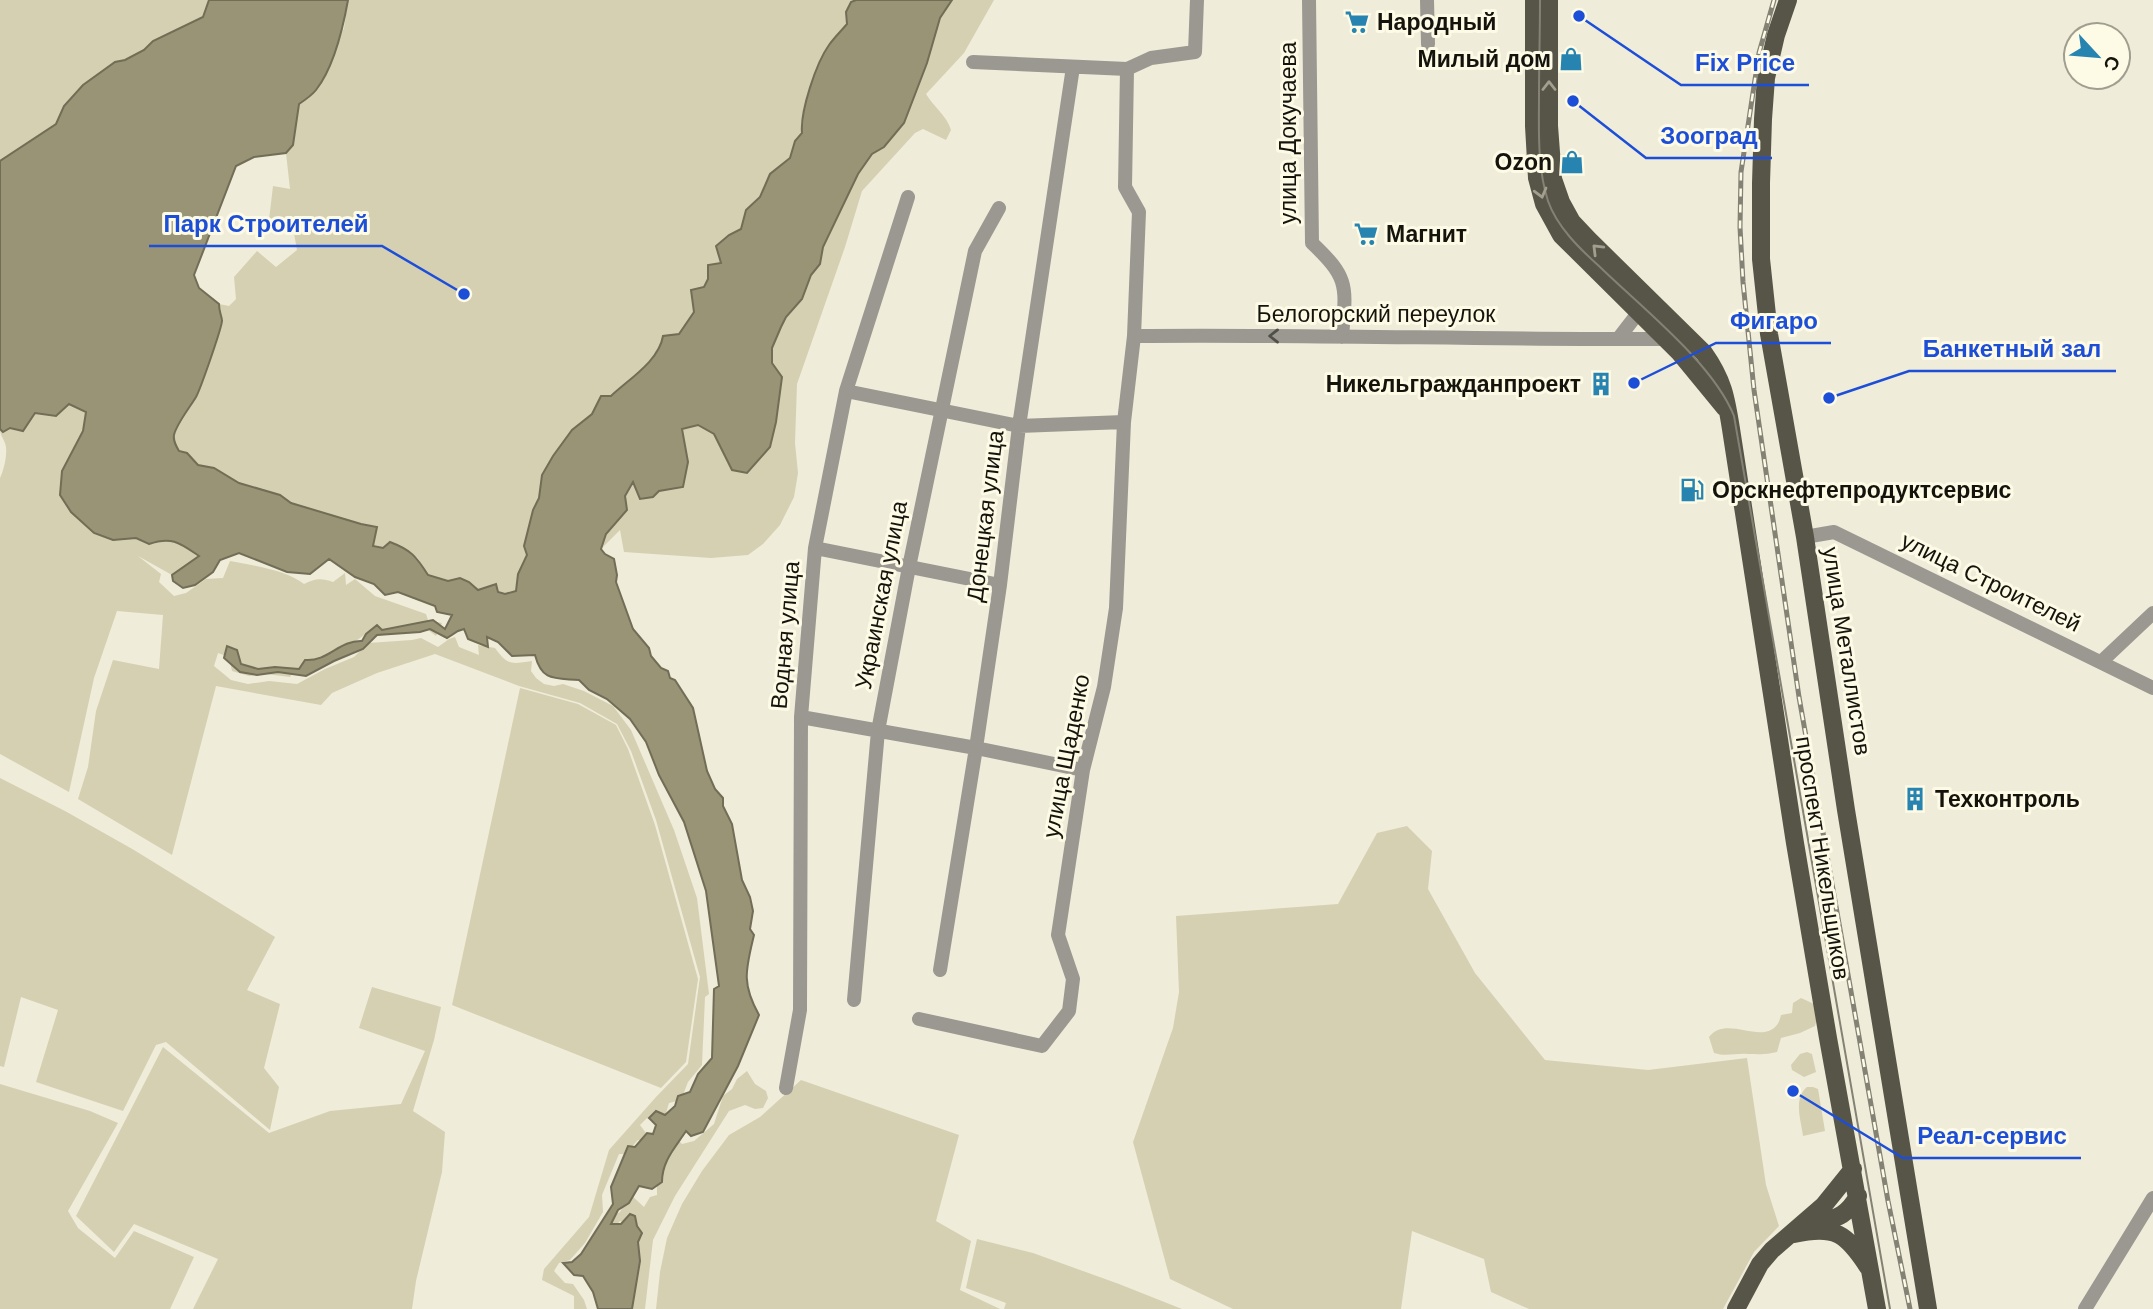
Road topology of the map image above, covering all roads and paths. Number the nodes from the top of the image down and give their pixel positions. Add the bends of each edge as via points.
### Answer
1 (1197, 0) edge
2 (1309, 0) edge
3 (1427, 0) edge
4 (1534, 0) edge
5 (1549, 0) edge
6 (1788, 0) edge
7 (1428, 44) dead end
8 (1542, 47) junction
9 (973, 62) dead end
10 (1073, 67) junction
11 (1127, 69) junction
12 (908, 197) dead end
13 (999, 208) dead end
14 (1632, 296) junction
15 (1671, 333) junction
16 (1134, 336) junction
17 (1342, 337) junction
18 (1618, 339) junction
19 (846, 391) junction
20 (942, 412) junction
21 (1124, 422) junction
22 (1019, 426) junction
23 (1805, 537) junction
24 (815, 548) junction
25 (909, 567) junction
26 (1000, 585) junction
27 (2153, 613) edge
28 (2101, 663) junction
29 (2153, 688) edge
30 (801, 716) junction
31 (878, 730) junction
32 (976, 747) junction
33 (1083, 770) junction
34 (940, 970) dead end
35 (854, 1000) dead end
36 (919, 1019) dead end
37 (786, 1088) dead end
38 (1853, 1169) junction
39 (2153, 1198) edge
40 (1855, 1201) junction
41 (1824, 1205) junction
42 (1790, 1236) junction
43 (1871, 1273) junction
44 (1736, 1309) edge
45 (1877, 1309) edge
46 (1928, 1309) edge
47 (2085, 1309) edge

1 - 11 street via 1195,52 1151,58
2 - 17 street, улица Докучаева via 1312,243 1343,280
3 - 7 street
4 - 8 main road
5 - 8 main road
6 - 23 main road, улица Металлистов via 1766,78 1761,258 1769,334
8 - 14 main road via 1542,126 1561,202
9 - 10 street
10 - 11 street
10 - 22 street, Донецкая улица
11 - 16 street, улица Щаденко via 1125,187 1139,212
12 - 19 street, Водная улица
13 - 20 street, Украинская улица via 975,251
14 - 15 main road
14 - 18 street
15 - 18 street, Белогорский переулок
15 - 38 main road, проспект Никельщиков via 1685,346 1704,352 1723,386 1729,413 1795,843
17 -> 16 street, Белогорский переулок
16 - 21 street, улица Щаденко
17 - 18 street, Белогорский переулок
19 - 20 street
19 - 24 street, Водная улица
20 - 22 street
20 - 25 street, Украинская улица
21 - 22 street
21 - 33 street, улица Щаденко via 1116,608 1104,687
22 - 26 street, Донецкая улица
23 - 28 street, улица Строителей via 1833,533
23 - 46 main road, улица Металлистов
24 - 25 street
24 - 30 street, Водная улица
25 - 26 street
25 - 31 street, Украинская улица
26 - 32 street, Донецкая улица
27 - 28 street
28 - 29 street, улица Строителей
30 - 31 street
30 - 37 street, Водная улица via 800,1010
31 - 32 street
31 - 35 street, Украинская улица
32 - 33 street
32 - 34 street, Донецкая улица
33 - 36 street, улица Щаденко via 1058,936 1073,979 1069,1011 1042,1046
38 - 40 main road, проспект Никельщиков
38 - 41 main road
39 - 47 street
40 - 41 main road via 1835,1200
40 - 42 main road via 1842,1216
40 - 43 main road, проспект Никельщиков
41 - 42 main road
42 - 43 main road via 1815,1231 1839,1234
42 - 44 main road via 1760,1264
43 - 45 main road, проспект Никельщиков

